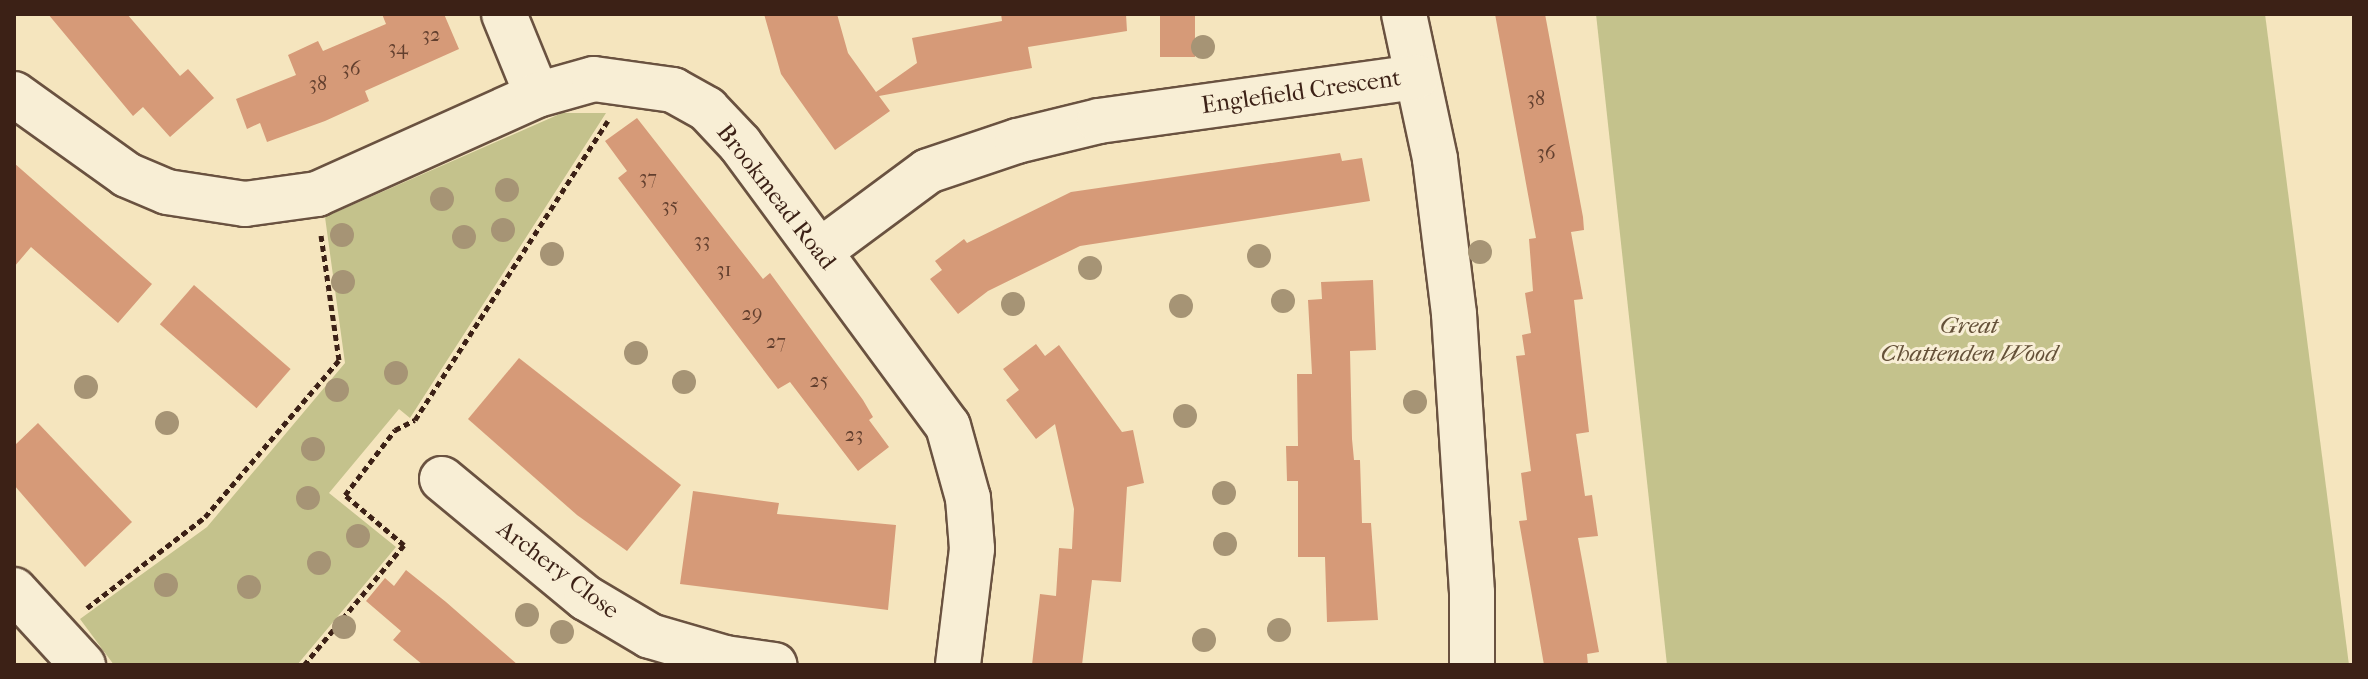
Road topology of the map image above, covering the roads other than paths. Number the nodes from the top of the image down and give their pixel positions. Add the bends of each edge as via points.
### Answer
1 (504, 14) edge
2 (1404, 14) edge
3 (1416, 77) junction
4 (14, 94) edge
5 (537, 95) junction
6 (820, 251) junction
7 (442, 479) dead end
8 (14, 590) edge
9 (70, 648) edge
10 (775, 665) edge
11 (958, 665) edge
12 (1472, 665) edge

1 - 5 street
2 - 3 street
3 - 6 street, Englefield Crescent via 1099,121 1017,141 928,171
3 - 12 street, Englefield Crescent via 1435,159 1454,314
4 - 5 street, Brookmead Road via 127,175 167,192 245,204 317,194
5 - 6 street, Brookmead Road via 594,79 673,90 707,109 740,144
6 - 11 street, Brookmead Road via 948,426 961,462 972,549
7 - 10 street, Archery Close via 586,598 650,636 725,658
8 - 9 street

